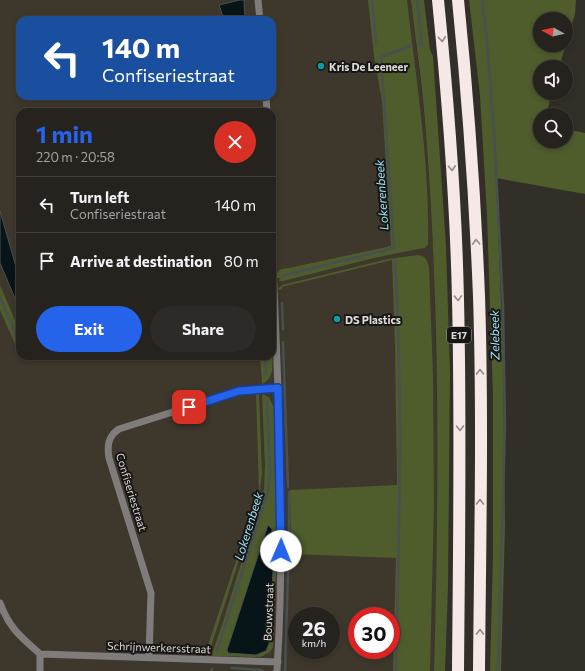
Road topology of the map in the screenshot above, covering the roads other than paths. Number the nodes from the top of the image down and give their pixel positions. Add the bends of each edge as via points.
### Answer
1 (258, 0) edge
2 (438, 0) edge
3 (458, 0) edge
4 (260, 16) edge
5 (276, 340) edge
6 (278, 388) junction
7 (0, 603) edge
8 (40, 654) junction
9 (149, 657) junction
10 (278, 662) junction
11 (40, 671) edge
12 (277, 671) edge
13 (458, 671) edge
14 (479, 671) edge

1 - 4 street
2 -> 13 highway, E17 via 448,104 458,299
14 -> 3 highway, E17 via 479,298 468,104
5 - 6 street, Bouwstraat
6 - 9 street, Confiseriestraat via 239,391 119,429 109,440 109,458 151,593
6 - 10 street, Bouwstraat via 282,536
7 - 8 street via 14,630
8 - 9 street, Schrijnwerkersstraat
8 - 11 street
9 - 10 street, Schrijnwerkersstraat
10 - 12 street, Bouwstraat

